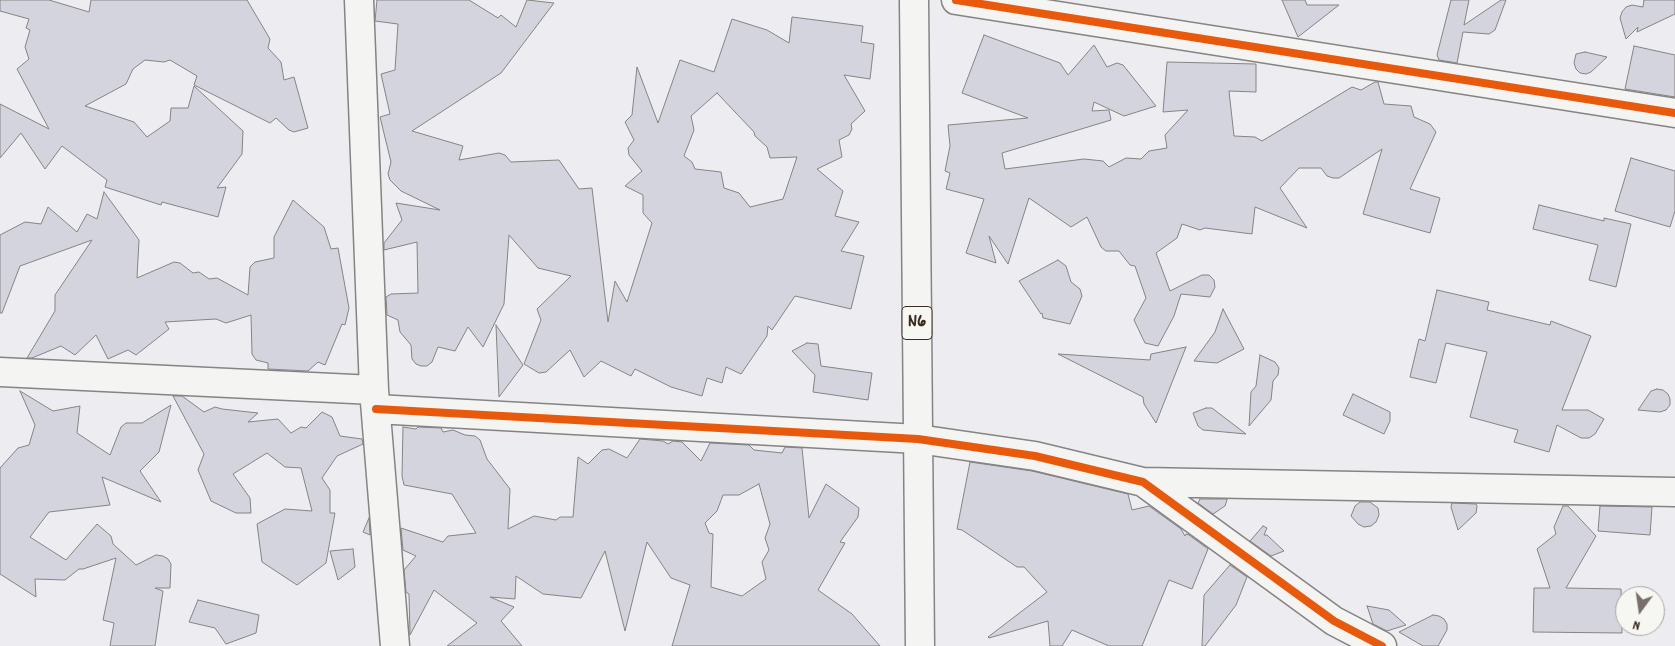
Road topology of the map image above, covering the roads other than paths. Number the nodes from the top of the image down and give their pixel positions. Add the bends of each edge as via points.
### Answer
1 (360, 0) edge
2 (914, 0) edge
3 (956, 0) edge
4 (1675, 113) edge
5 (0, 372) edge
6 (375, 399) junction
7 (918, 439) junction
8 (1143, 482) junction
9 (1675, 492) edge
10 (395, 646) edge
11 (920, 646) edge
12 (1382, 646) edge

1 - 6 main road
2 - 7 main road, N6
3 - 4 main road
5 - 6 main road
6 - 7 main road
6 - 10 main road
7 - 8 main road via 1035,456
7 - 11 main road, N6
8 - 9 main road
8 - 12 main road via 1334,621

